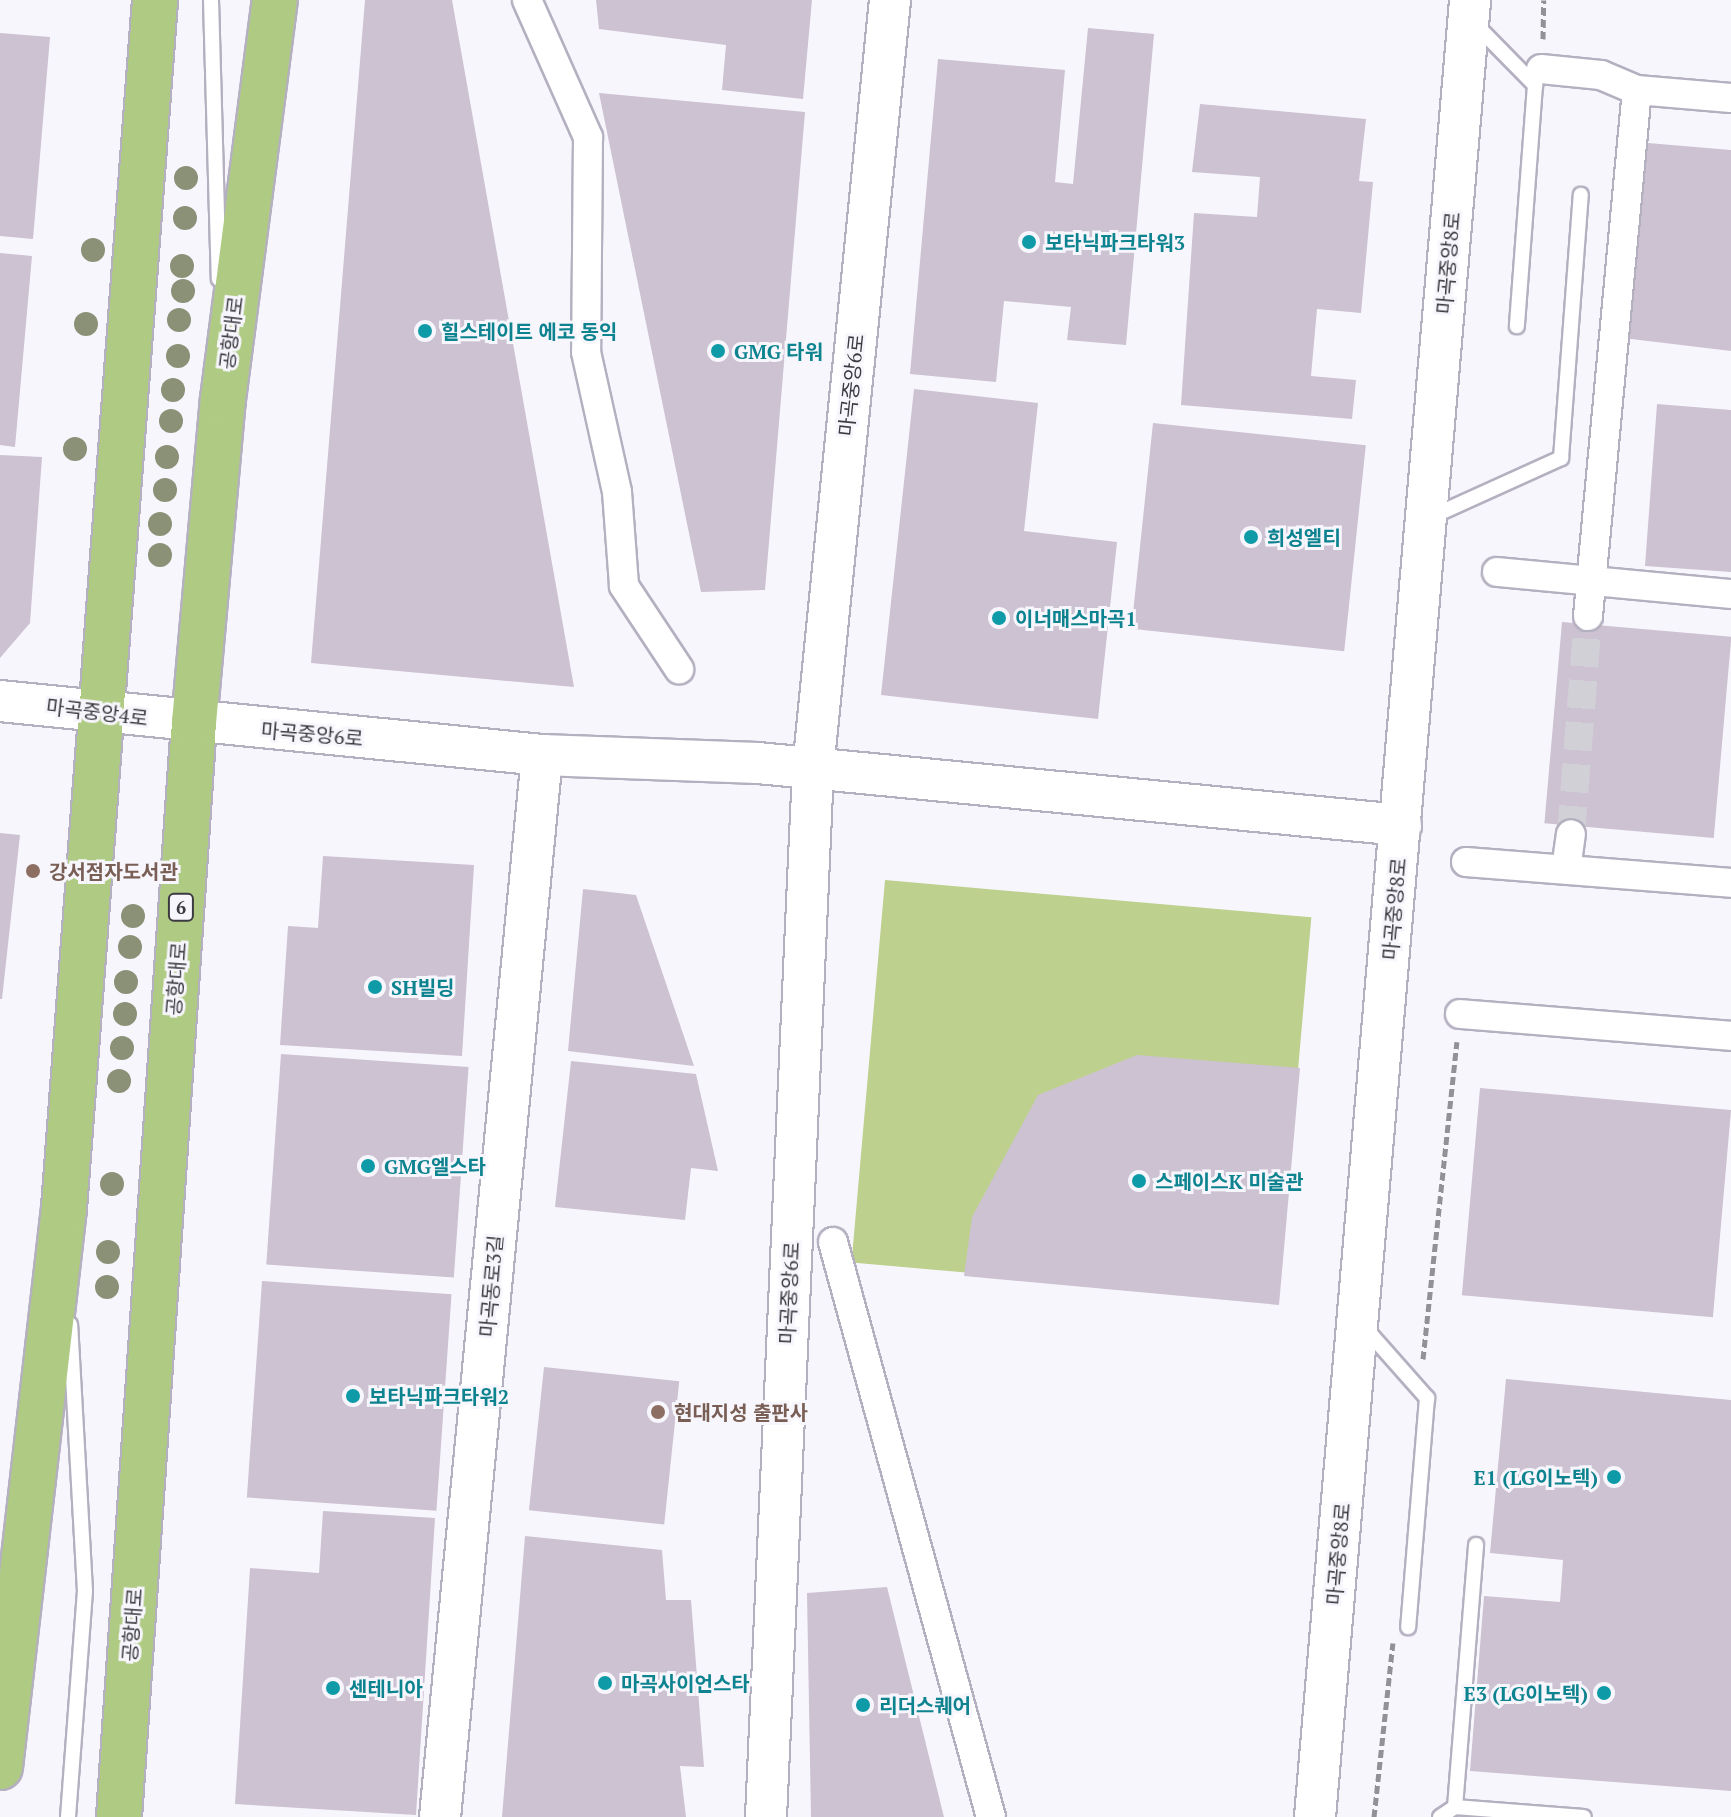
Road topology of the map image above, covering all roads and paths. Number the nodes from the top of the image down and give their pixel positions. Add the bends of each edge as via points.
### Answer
1 (155, 0) edge
2 (211, 0) edge
3 (275, 0) edge
4 (527, 0) edge
5 (890, 0) edge
6 (1544, 0) edge
7 (1469, 9) edge
8 (1541, 69) joint
9 (1637, 90) junction
10 (1731, 98) edge
11 (1581, 195) dead end
12 (1517, 326) dead end
13 (223, 399) junction
14 (1427, 519) junction
15 (1497, 572) dead end
16 (1591, 581) junction
17 (1731, 594) edge
18 (1588, 616) tunnel mouth
19 (679, 669) dead end
20 (0, 701) edge
21 (96, 712) junction
22 (194, 723) junction
23 (542, 755) junction
24 (813, 769) junction
25 (1401, 825) junction
26 (1571, 834) tunnel mouth
27 (1466, 862) dead end
28 (1566, 869) junction
29 (1731, 883) edge
30 (1460, 1014) dead end
31 (1731, 1036) edge
32 (64, 1208) junction
33 (833, 1242) dead end
34 (1358, 1321) junction
35 (1476, 1545) dead end
36 (1408, 1627) dead end
37 (0, 1767) edge
38 (1455, 1807) junction
39 (68, 1817) edge
40 (119, 1817) edge
41 (440, 1817) edge
42 (766, 1817) edge
43 (991, 1817) edge
44 (1315, 1817) edge
45 (1440, 1817) edge
46 (1584, 1817) edge

1 - 21 main road
2 - 13 lane
3 - 13 main road, 공항대로 / 6
4 - 19 street via 588,137 586,352 617,492 624,586
5 - 24 street, 마곡중앙6로
6 - 8 path
7 - 12 lane via 1535,85
7 - 14 street, 마곡중앙8로
8 - 9 street via 1601,75
9 - 10 street
9 - 16 street
11 - 14 lane via 1561,458
13 - 22 main road, 공항대로 / 6
14 - 25 street, 마곡중앙8로
15 - 16 street
16 - 17 street
16 - 18 street
20 - 21 street, 마곡중앙4로
21 - 22 street, 마곡중앙4로
21 - 32 main road
22 - 23 street, 마곡중앙6로
22 - 40 main road, 공항대로 / 6
23 - 24 street, 마곡중앙6로
23 - 41 street, 마곡동로3길
24 - 25 street, 마곡중앙6로
24 - 42 street, 마곡중앙6로
25 - 34 street, 마곡중앙8로
26 - 28 street
27 - 28 street
28 - 29 street
30 - 31 street
32 - 37 main road
32 - 39 lane via 85,1591
33 - 43 street
34 - 36 lane via 1427,1398
34 - 44 street, 마곡중앙8로
35 - 38 lane
38 - 45 lane
38 - 46 lane

